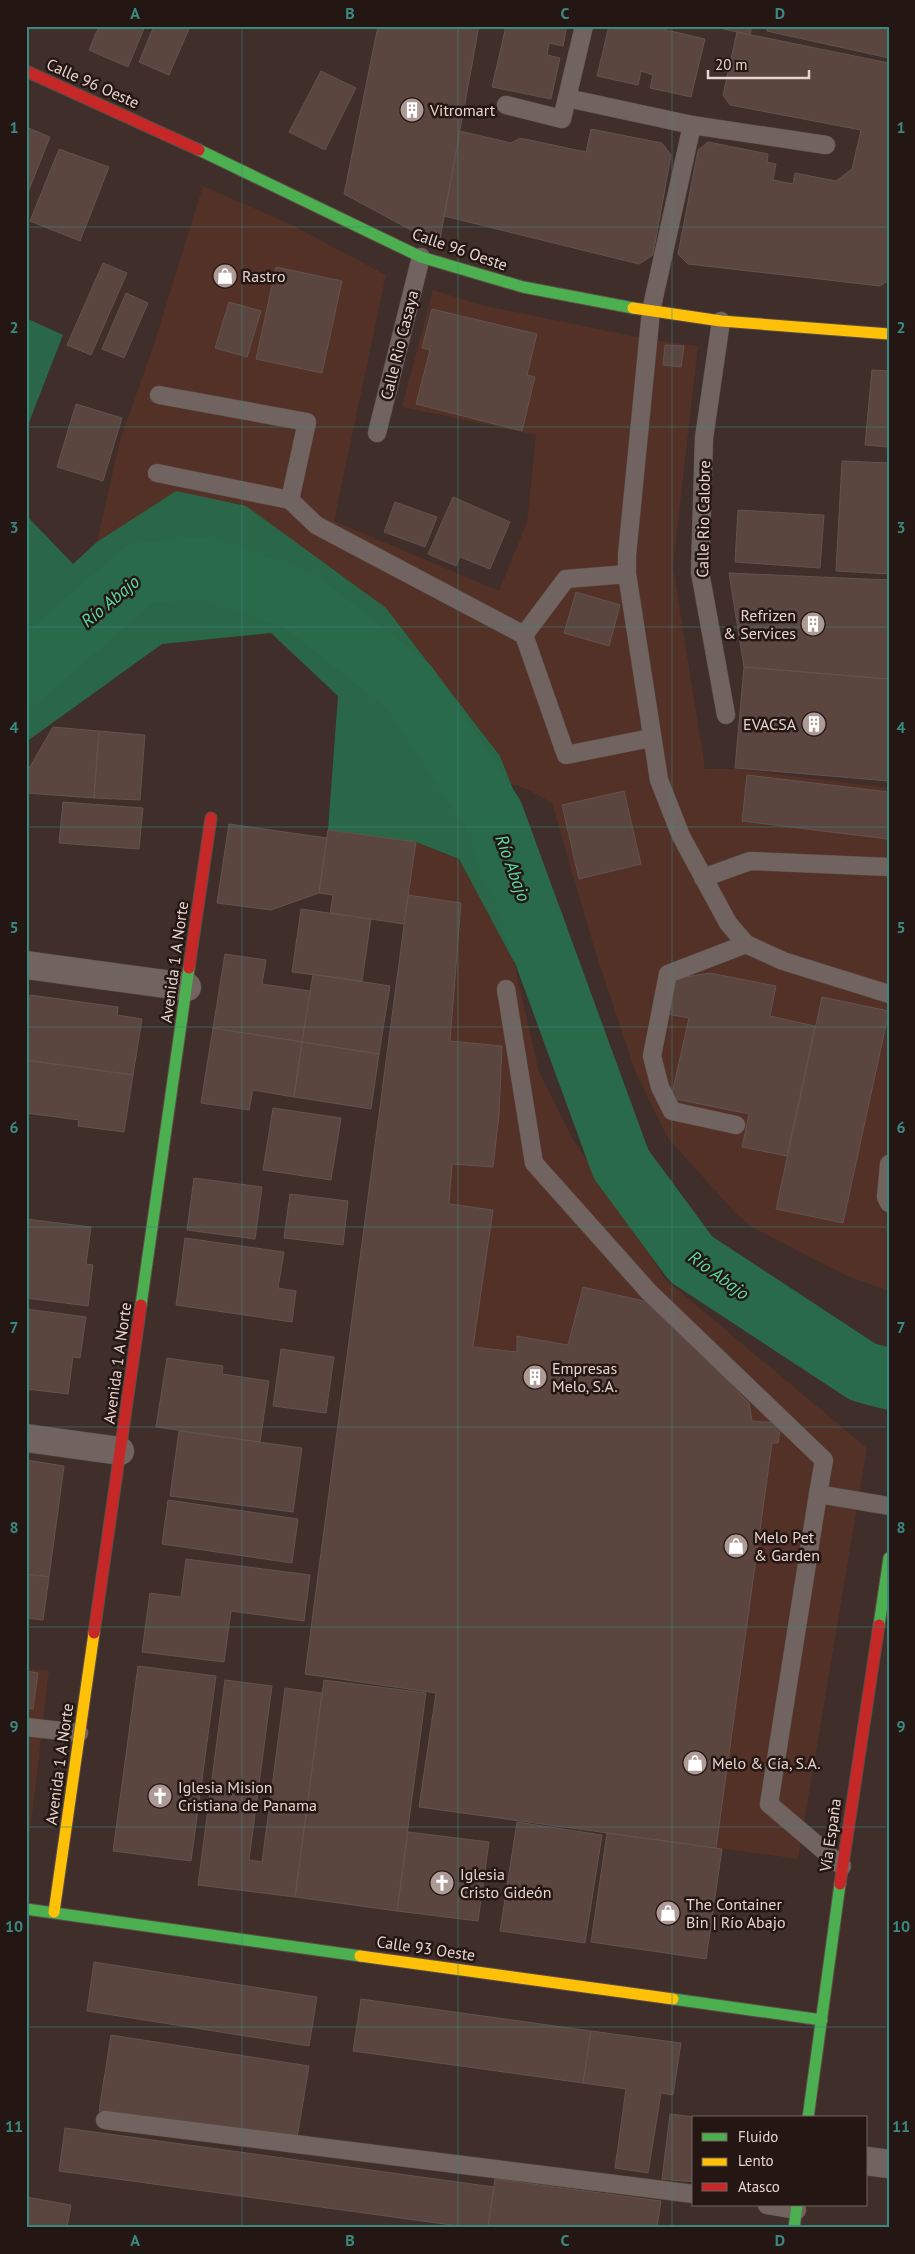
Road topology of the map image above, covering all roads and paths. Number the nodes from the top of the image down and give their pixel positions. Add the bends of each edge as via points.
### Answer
1 (584, 26) edge
2 (26, 71) edge
3 (567, 98) junction
4 (506, 105) dead end
5 (692, 125) junction
6 (826, 145) dead end
7 (421, 257) junction
8 (651, 311) junction
9 (721, 321) junction
10 (889, 334) edge
11 (159, 395) dead end
12 (377, 433) dead end
13 (157, 473) dead end
14 (290, 500) junction
15 (628, 574) junction
16 (524, 635) junction
17 (726, 715) dead end
18 (652, 738) junction
19 (211, 818) dead end
20 (889, 867) edge
21 (704, 878) junction
22 (746, 944) junction
23 (26, 965) edge
24 (187, 987) junction
25 (506, 989) dead end
26 (889, 994) edge
27 (736, 1125) dead end
28 (889, 1164) edge
29 (889, 1202) edge
30 (26, 1438) edge
31 (120, 1451) junction
32 (818, 1494) junction
33 (889, 1506) edge
34 (889, 1558) edge
35 (26, 1727) edge
36 (79, 1733) junction
37 (842, 1866) junction
38 (26, 1909) edge
39 (54, 1912) junction
40 (822, 2020) junction
41 (808, 2116) edge
42 (105, 2120) dead end
43 (868, 2161) edge
44 (889, 2164) edge
45 (692, 2194) edge
46 (782, 2206) edge
47 (797, 2207) edge
48 (794, 2228) edge

1 - 3 lane
2 - 7 street, Calle 96 Oeste via 146,124
3 - 4 lane via 562,119
3 - 5 lane
5 - 6 lane
5 - 8 lane
7 - 8 street, Calle 96 Oeste via 522,287
7 - 12 lane, Calle Rio Casaya
8 - 9 street, Calle 96 Oeste
8 - 15 lane via 627,555
9 - 10 street, Calle 96 Oeste
9 - 17 lane, Calle Rio Calobre via 704,438 700,572
11 - 14 lane via 307,422
13 - 14 lane
14 - 16 lane via 316,525
15 - 16 lane via 566,579
15 - 18 lane
16 - 18 lane via 566,755
18 - 21 lane via 659,780 680,836
19 - 24 street, Avenida 1 A Norte
20 - 21 lane via 750,861
21 - 22 lane via 728,924
22 - 26 lane via 783,961
22 - 27 lane via 668,974 652,1056 660,1086 672,1111
23 - 24 street
24 - 31 street, Avenida 1 A Norte
25 - 32 lane via 534,1163 649,1292 824,1460
28 - 29 lane via 886,1172
30 - 31 street
31 - 36 street, Avenida 1 A Norte
32 - 33 lane
32 - 37 lane via 768,1804
34 - 37 street, Vía España
35 - 36 lane
36 - 39 street, Avenida 1 A Norte
37 - 40 street, Vía España
38 - 39 street, Calle 93 Oeste
39 - 40 street, Calle 93 Oeste
40 - 41 street, Vía España
42 - 45 lane
43 - 44 street
46 - 47 lane
47 - 48 street

